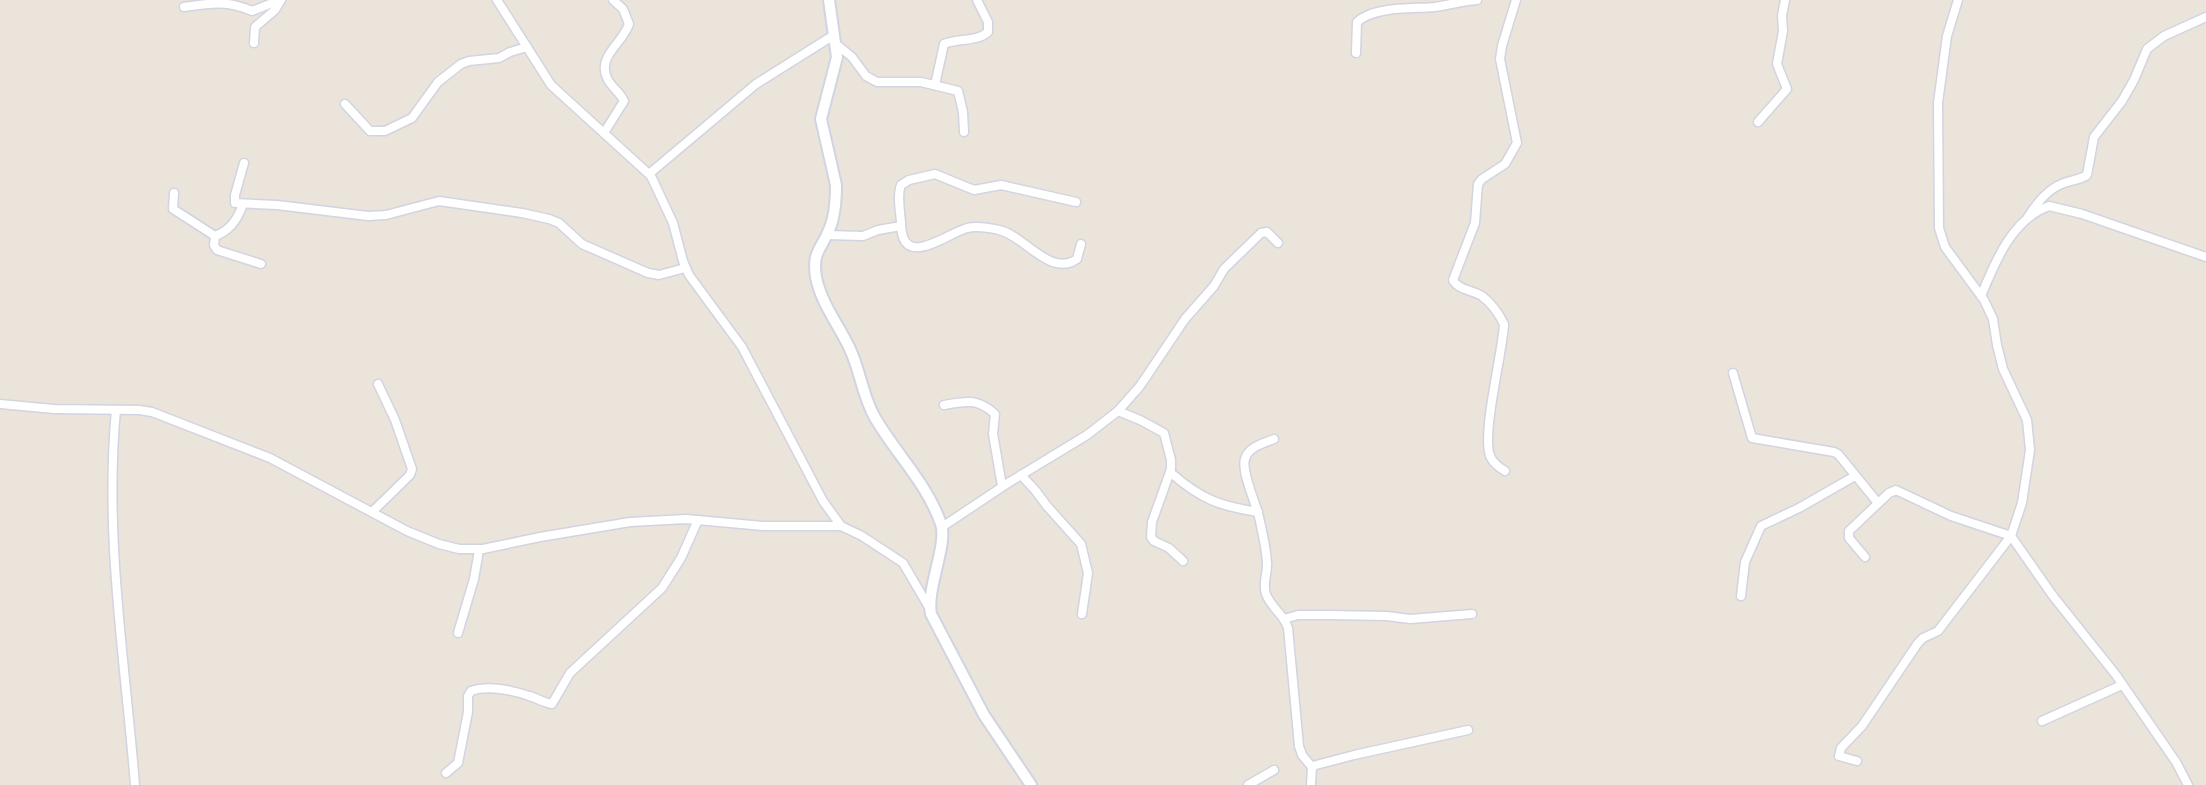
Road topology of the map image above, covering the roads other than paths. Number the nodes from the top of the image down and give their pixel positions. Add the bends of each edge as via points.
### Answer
1 (281, 0) edge
2 (497, 0) edge
3 (613, 0) edge
4 (829, 0) edge
5 (977, 0) edge
6 (1477, 0) edge
7 (1516, 0) edge
8 (1785, 0) edge
9 (1958, 0) edge
10 (184, 7) dead end
11 (2206, 17) edge
12 (835, 40) junction
13 (254, 43) dead end
14 (526, 47) junction
15 (1356, 52) dead end
16 (935, 85) junction
17 (345, 104) dead end
18 (1758, 122) dead end
19 (964, 132) dead end
20 (604, 133) junction
21 (244, 163) dead end
22 (649, 174) junction
23 (174, 193) dead end
24 (1076, 202) dead end
25 (243, 204) junction
26 (2028, 217) junction
27 (901, 226) junction
28 (827, 235) junction
29 (215, 236) junction
30 (1278, 243) dead end
31 (1082, 244) dead end
32 (2206, 257) edge
33 (261, 264) dead end
34 (685, 268) junction
35 (1981, 296) junction
36 (1733, 373) dead end
37 (378, 384) dead end
38 (0, 404) edge
39 (944, 405) dead end
40 (116, 410) junction
41 (1118, 411) junction
42 (1274, 439) dead end
43 (1504, 471) dead end
44 (1171, 473) junction
45 (1021, 476) junction
46 (1855, 476) junction
47 (1002, 486) junction
48 (1878, 502) junction
49 (372, 512) junction
50 (1258, 512) junction
51 (698, 520) junction
52 (841, 526) junction
53 (942, 527) junction
54 (2011, 536) junction
55 (479, 550) junction
56 (1865, 557) dead end
57 (1183, 561) dead end
58 (1741, 596) dead end
59 (930, 609) junction
60 (1082, 614) dead end
61 (1472, 614) dead end
62 (1284, 619) junction
63 (458, 633) dead end
64 (2122, 685) junction
65 (2042, 721) dead end
66 (1468, 730) dead end
67 (1857, 761) dead end
68 (1312, 767) junction
69 (1274, 770) dead end
70 (446, 773) dead end
71 (135, 785) edge
72 (1031, 785) edge
73 (1248, 785) edge
74 (1311, 785) edge
75 (2188, 785) edge

1 - 10 street via 252,11 231,1
1 - 13 street via 255,27
2 - 14 street
3 - 20 street via 623,9 629,24 605,60 608,80 624,101
4 - 12 street
5 - 16 street via 988,22 988,32 982,37 944,44
6 - 15 street via 1402,8 1363,17 1357,22
7 - 43 street via 1500,59 1517,143 1505,164 1478,184 1474,223 1453,280 1483,297 1504,324 1489,447 1491,460
8 - 18 street via 1777,64 1787,89
9 - 35 street via 1947,36 1938,103 1939,228 1944,247
11 - 26 street via 2164,36 2147,49 2128,91 2094,137 2087,175 2053,188
12 - 16 street via 871,80
12 - 22 street via 756,84
12 - 28 street via 837,57 821,119 836,185
14 - 17 street via 499,58 461,63 438,82 414,117 385,131 370,131
14 - 20 street via 551,85
16 - 19 street via 958,91
20 - 22 street
21 - 25 street via 234,201
22 - 34 street via 673,223
23 - 29 street via 173,209
24 - 27 street via 1001,184 974,190 932,174 902,185
25 - 29 street via 232,225
25 - 34 street via 368,216 439,201 522,213 559,223 582,244 648,273 659,275
26 - 32 street via 2045,207 2054,207
26 - 35 street via 2002,251
27 - 28 street via 863,236
27 - 31 street via 902,238 918,248 970,228 999,230 1020,240 1038,256 1064,264 1077,259
28 - 53 street via 819,247 815,266 824,301 852,353 874,416 910,468
29 - 33 street via 217,250
30 - 41 street via 1267,232 1261,233 1224,269 1185,318 1140,387
34 - 52 street via 742,347 823,501
35 - 54 street via 1993,319 2001,362 2023,407 2030,434 2022,503
36 - 46 street via 1752,438 1834,452
37 - 49 street via 412,469
38 - 40 street
39 - 47 street via 974,401 995,414 993,434
40 - 49 street via 153,412 270,458
40 - 71 street via 114,563
41 - 44 street via 1164,433
41 - 45 street
42 - 50 street via 1253,448 1245,457
44 - 50 street via 1204,499
44 - 57 street via 1159,497 1152,537
45 - 47 street
45 - 60 street via 1081,544 1088,573
46 - 48 street
46 - 58 street via 1761,526 1745,562
47 - 53 street
48 - 54 street via 1889,493 1900,491 1951,516
48 - 56 street via 1849,531
49 - 55 street via 439,544
50 - 62 street via 1268,566 1265,590
51 - 52 street via 763,526
51 - 55 street via 630,522
51 - 70 street via 662,588 570,672 552,704 517,692 477,689 469,693 458,763
52 - 59 street via 903,563
53 - 59 street
54 - 64 street
54 - 67 street via 1938,631 1918,643 1862,726 1841,748 1839,756
55 - 63 street
59 - 72 street via 984,715
61 - 62 street via 1410,619 1298,615
62 - 68 street via 1299,746
64 - 65 street
64 - 75 street
66 - 68 street
68 - 74 street
69 - 73 street

